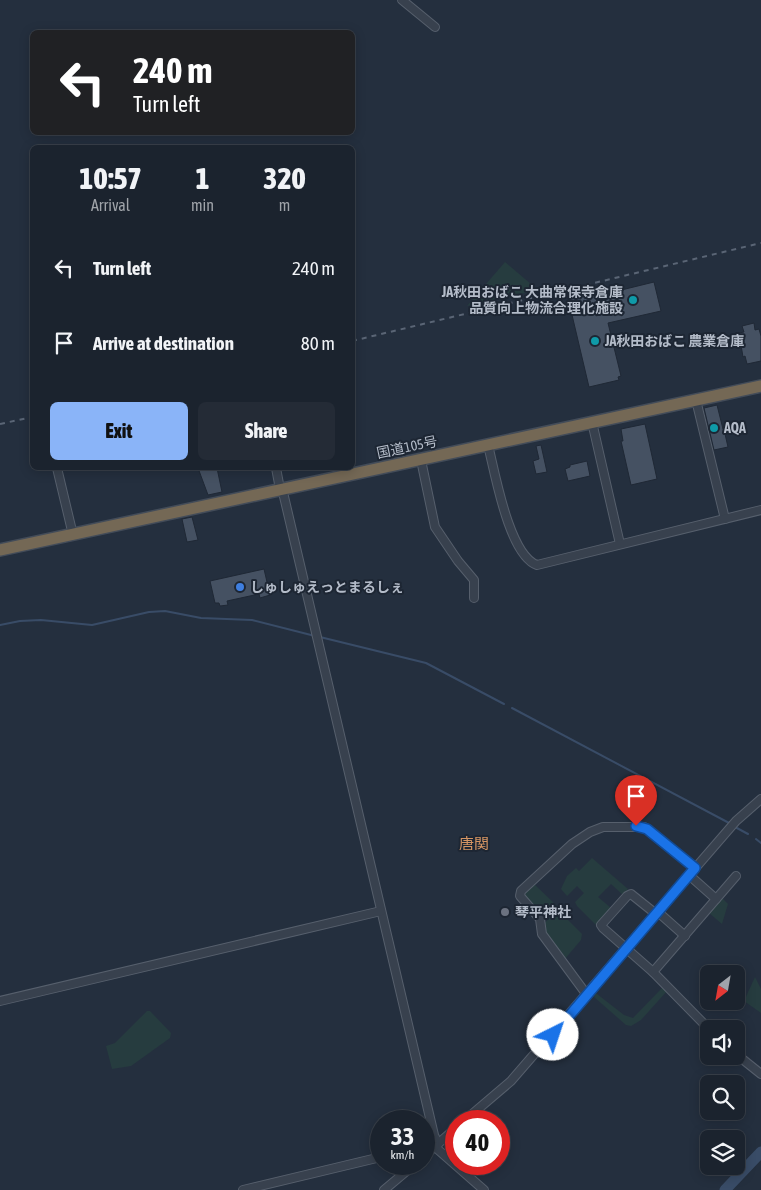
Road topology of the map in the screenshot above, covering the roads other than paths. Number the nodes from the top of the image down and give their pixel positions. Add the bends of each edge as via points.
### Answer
1 (402, 0) edge
2 (435, 27) dead end
3 (761, 386) edge
4 (696, 400) junction
5 (592, 422) junction
6 (488, 445) junction
7 (421, 460) junction
8 (58, 470) edge
9 (276, 470) edge
10 (281, 488) junction
11 (761, 510) edge
12 (724, 519) junction
13 (74, 535) junction
14 (620, 544) junction
15 (0, 550) edge
16 (474, 598) dead end
17 (761, 799) edge
18 (695, 868) junction
19 (689, 875) junction
20 (736, 876) dead end
21 (716, 900) junction
22 (381, 911) junction
23 (657, 913) junction
24 (685, 936) junction
25 (626, 949) junction
26 (653, 972) junction
27 (587, 995) junction
28 (0, 1002) edge
29 (700, 1020) edge
30 (745, 1061) edge
31 (761, 1074) edge
32 (477, 1110) edge
33 (445, 1136) edge
34 (436, 1143) junction
35 (370, 1160) edge
36 (402, 1175) edge
37 (243, 1190) edge
38 (384, 1190) edge
39 (484, 1190) edge

1 - 2 street
3 - 4 highway, 国道105号
4 - 5 highway, 国道105号
4 - 12 street
5 - 6 highway, 国道105号
5 - 14 street
6 - 7 highway, 国道105号
6 - 14 street via 509,528 530,562 537,565
7 - 10 highway, 国道105号
7 - 16 street via 435,527 474,580
8 - 13 street
9 - 10 street
10 - 13 highway, 国道105号
10 - 22 street
11 - 12 street
12 - 14 street
13 - 15 highway, 国道105号
17 - 18 street via 732,825
18 - 19 street
18 - 27 street via 644,827 603,828 572,844 521,891 520,896 540,919 542,934
19 - 21 street
19 - 23 street
20 - 21 street
21 - 24 street
22 - 28 street
22 - 34 street
23 - 24 street
23 - 25 street
23 - 25 street via 631,894 601,925
24 - 26 street
25 - 26 street
25 - 27 street
26 - 29 street
27 - 32 street via 511,1081
30 - 31 street
33 - 34 street
34 - 39 street
35 - 37 street
36 - 38 street

